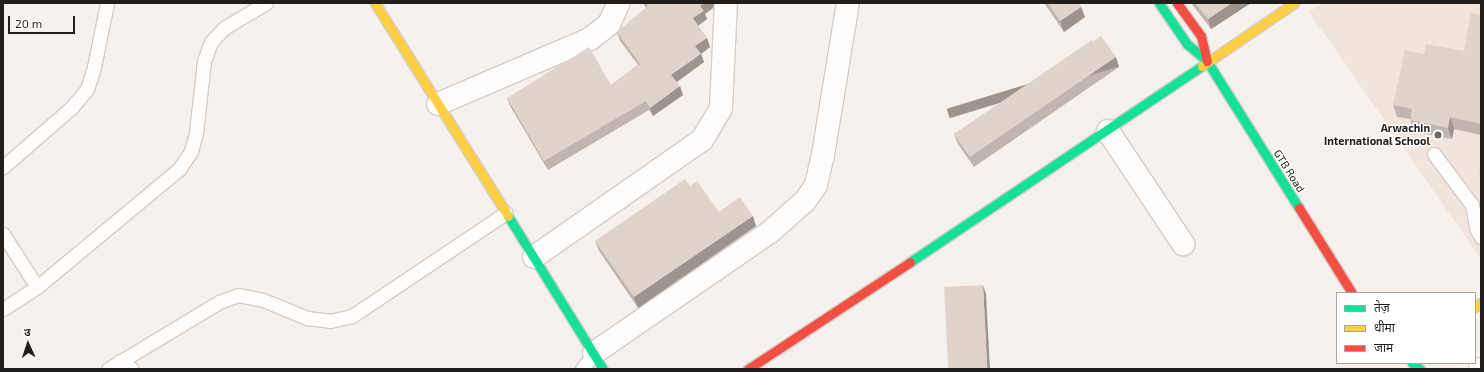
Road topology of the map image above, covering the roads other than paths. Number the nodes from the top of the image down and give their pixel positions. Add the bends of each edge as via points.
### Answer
1 (107, 3) edge
2 (266, 3) edge
3 (375, 3) edge
4 (618, 3) edge
5 (726, 3) edge
6 (848, 3) edge
7 (1159, 3) edge
8 (1177, 3) edge
9 (1294, 3) edge
10 (1207, 61) junction
11 (438, 104) junction
12 (1108, 131) junction
13 (1434, 154) dead end
14 (3, 167) edge
15 (506, 213) junction
16 (1480, 231) edge
17 (3, 234) edge
18 (1183, 244) dead end
19 (534, 257) junction
20 (37, 287) junction
21 (1351, 292) edge
22 (3, 309) edge
23 (120, 361) junction
24 (593, 364) edge
25 (108, 369) edge
26 (132, 369) edge
27 (748, 369) edge

1 - 14 lane via 94,67 86,89 72,107
2 - 20 lane via 224,28 212,42 204,61 196,132 191,150 179,168
3 - 11 street
4 - 11 street via 609,24 590,39
5 - 19 street via 720,108 702,140
6 - 24 street via 823,155 816,185 805,202 770,232
7 - 10 street, GTB Road via 1187,44
8 - 10 street, GTB Road via 1201,36
9 - 10 street
10 - 12 street
10 - 21 street, GTB Road
11 - 15 street
12 - 18 street
12 - 27 street
13 - 16 lane via 1472,205
15 - 19 street
15 - 23 lane via 352,316 330,321 307,318 263,300 238,295 219,302
17 - 20 lane
19 - 24 street
20 - 22 lane
23 - 25 lane
23 - 26 lane

